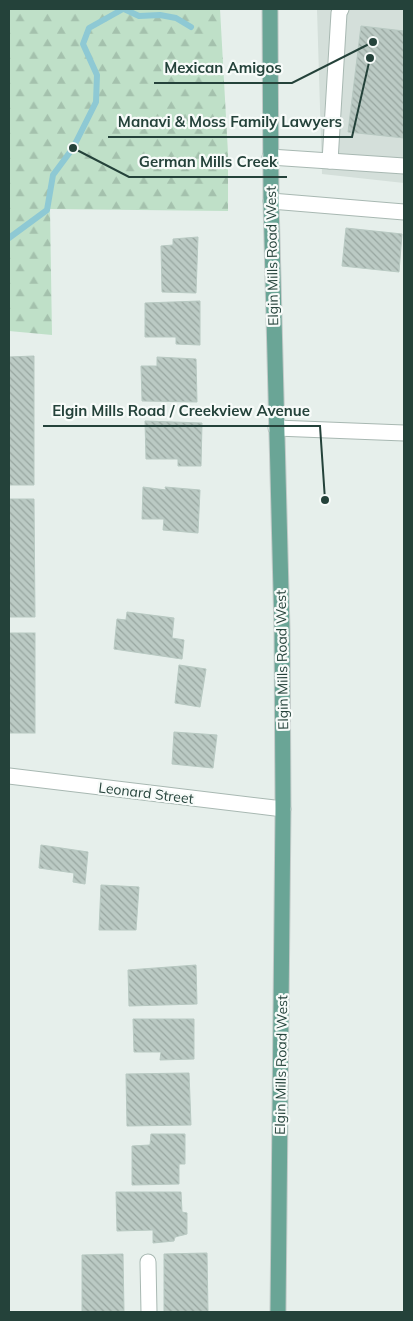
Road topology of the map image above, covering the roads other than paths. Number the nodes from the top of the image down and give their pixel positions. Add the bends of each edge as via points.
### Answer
1 (270, 9) edge
2 (341, 9) edge
3 (270, 157) junction
4 (330, 161) junction
5 (404, 166) edge
6 (271, 201) junction
7 (404, 212) edge
8 (276, 428) junction
9 (404, 433) edge
10 (9, 776) edge
11 (283, 809) junction
12 (148, 1262) dead end
13 (149, 1312) edge
14 (278, 1312) edge

1 - 3 main road, Elgin Mills Road West
2 - 4 street
3 - 4 street
3 - 6 main road, Elgin Mills Road West
4 - 5 street
6 - 7 street
6 - 8 main road, Elgin Mills Road West
8 - 9 street
8 - 11 main road, Elgin Mills Road West
10 - 11 street, Leonard Street
11 - 14 main road, Elgin Mills Road West
12 - 13 street

